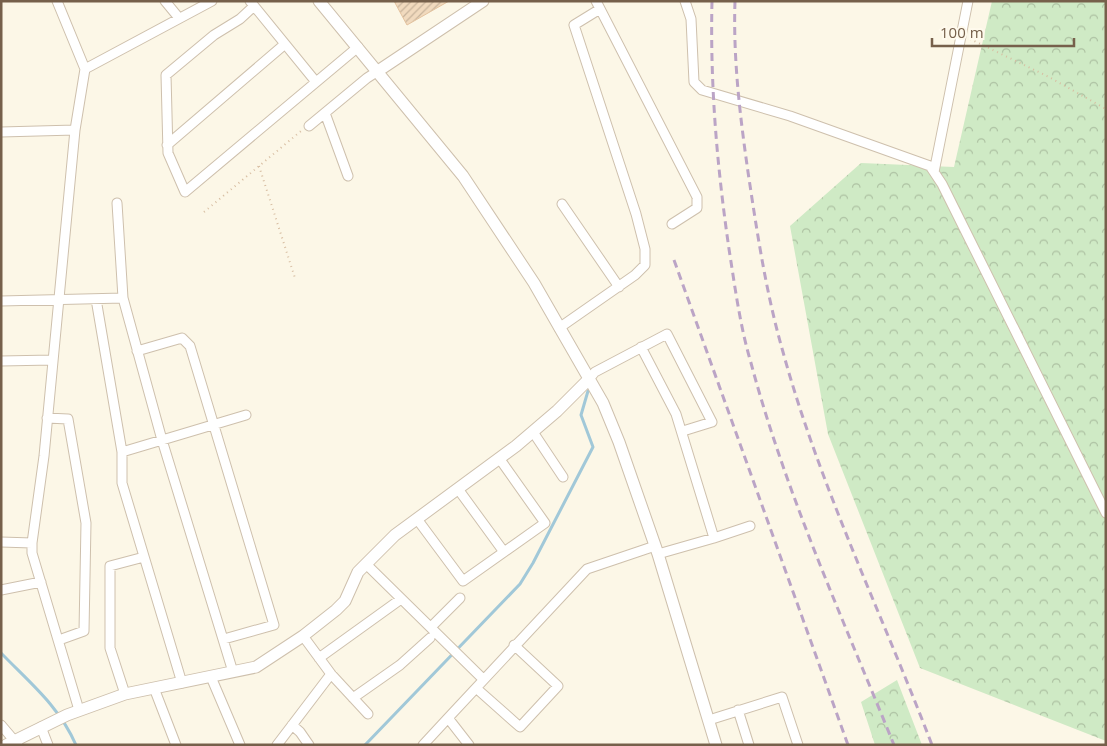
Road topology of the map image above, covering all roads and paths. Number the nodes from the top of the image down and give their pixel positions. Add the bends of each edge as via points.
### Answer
1 (57, 1) edge
2 (165, 1) edge
3 (212, 1) edge
4 (319, 1) edge
5 (483, 1) edge
6 (685, 1) edge
7 (968, 1) edge
8 (252, 4) edge
9 (598, 4) edge
10 (179, 18) junction
11 (960, 35) junction
12 (285, 44) junction
13 (358, 47) junction
14 (85, 70) junction
15 (378, 71) junction
16 (316, 82) junction
17 (1106, 109) edge
18 (325, 112) junction
19 (309, 126) joint
20 (74, 130) junction
21 (1, 132) edge
22 (168, 145) junction
23 (259, 166) junction
24 (934, 172) junction
25 (348, 176) dead end
26 (117, 204) dead end
27 (562, 204) dead end
28 (204, 212) dead end
29 (672, 224) dead end
30 (295, 278) dead end
31 (619, 286) junction
32 (96, 298) junction
33 (124, 298) junction
34 (59, 299) junction
35 (1, 301) edge
36 (559, 328) junction
37 (642, 347) junction
38 (137, 351) junction
39 (52, 360) junction
40 (1, 361) edge
41 (588, 380) junction
42 (246, 415) dead end
43 (48, 418) junction
44 (214, 424) junction
45 (683, 431) junction
46 (533, 432) junction
47 (162, 440) junction
48 (122, 452) junction
49 (499, 458) junction
50 (564, 477) dead end
51 (458, 489) junction
52 (1106, 513) edge
53 (416, 519) junction
54 (750, 526) dead end
55 (714, 538) junction
56 (1, 542) edge
57 (32, 542) junction
58 (656, 550) junction
59 (504, 552) junction
60 (144, 557) junction
61 (366, 564) junction
62 (41, 582) junction
63 (1, 590) edge
64 (460, 598) dead end
65 (401, 599) junction
66 (432, 626) junction
67 (303, 636) junction
68 (430, 638) dead end
69 (224, 639) junction
70 (59, 640) junction
71 (514, 645) junction
72 (319, 658) junction
73 (233, 672) junction
74 (331, 674) junction
75 (211, 677) junction
76 (483, 679) junction
77 (182, 683) junction
78 (154, 688) junction
79 (476, 688) junction
80 (125, 694) junction
81 (354, 698) junction
82 (79, 710) junction
83 (738, 710) junction
84 (368, 714) dead end
85 (448, 718) junction
86 (708, 720) junction
87 (1, 725) edge
88 (292, 725) junction
89 (41, 727) junction
90 (13, 744) edge
91 (48, 745) edge
92 (176, 745) edge
93 (240, 745) edge
94 (278, 745) edge
95 (309, 745) edge
96 (423, 745) edge
97 (469, 745) edge
98 (716, 745) edge
99 (749, 745) edge
100 (798, 745) edge

1 - 14 street
2 - 10 street
3 - 10 street
4 - 13 street
5 - 15 street
6 - 24 street via 691,19 694,82 702,90 831,130 930,166
7 - 11 street
8 - 12 street
8 - 22 street via 240,19 214,35 166,76
9 - 29 street via 697,197 697,208
9 - 31 street via 574,25 645,249 645,265
10 - 14 street
11 - 17 path via 1050,77
11 - 24 street
12 - 16 street
12 - 22 street
13 - 15 street
13 - 16 street
14 - 20 street
15 - 18 street
15 - 36 street via 463,176 528,274
16 - 22 street via 185,192 168,153
18 - 19 street
18 - 25 street
19 - 23 path
20 - 21 street
20 - 34 street
23 - 28 path
23 - 30 path
24 - 52 street
26 - 33 street
27 - 31 street
31 - 36 street
32 - 33 street
32 - 34 street
32 - 48 street
33 - 38 street
34 - 35 street
34 - 39 street
36 - 41 street
37 - 41 street via 595,372
37 - 45 street
37 - 45 street via 667,334 709,413 712,422
38 - 44 street via 182,338 190,346
38 - 47 street
39 - 40 street
39 - 43 street
41 - 46 street
41 - 58 street via 603,404 619,442
42 - 44 street
43 - 57 street
43 - 70 street via 68,419 86,523 84,631
44 - 47 street
44 - 69 street via 274,625
45 - 55 street
46 - 49 street
46 - 50 street
47 - 48 street
47 - 69 street
48 - 60 street via 122,483
49 - 51 street
49 - 59 street via 545,523
51 - 53 street
51 - 59 street
53 - 59 street via 463,581
53 - 61 street
54 - 55 street
55 - 58 street
56 - 57 street
57 - 62 street
58 - 71 street via 587,569
58 - 86 street
60 - 77 street
60 - 80 street via 110,566 110,648
61 - 65 street
61 - 67 street via 358,572 344,601
62 - 63 street
62 - 70 street
64 - 66 street
65 - 66 street
65 - 72 street
66 - 76 street
67 - 72 street
67 - 73 street via 256,667
68 - 81 street via 400,665
69 - 73 street
70 - 82 street
71 - 76 street
71 - 79 street via 558,686 520,726
72 - 74 street
73 - 75 street
74 - 81 street
74 - 88 street
75 - 77 street
75 - 93 street
76 - 79 street
77 - 78 street
78 - 80 street
78 - 92 street
79 - 85 street
80 - 82 street
81 - 84 street
82 - 89 street
83 - 86 street
83 - 99 street
83 - 100 street via 782,697
85 - 96 street
85 - 97 street
86 - 98 street
87 - 90 street
88 - 94 street
88 - 95 street
89 - 90 street
89 - 91 street

